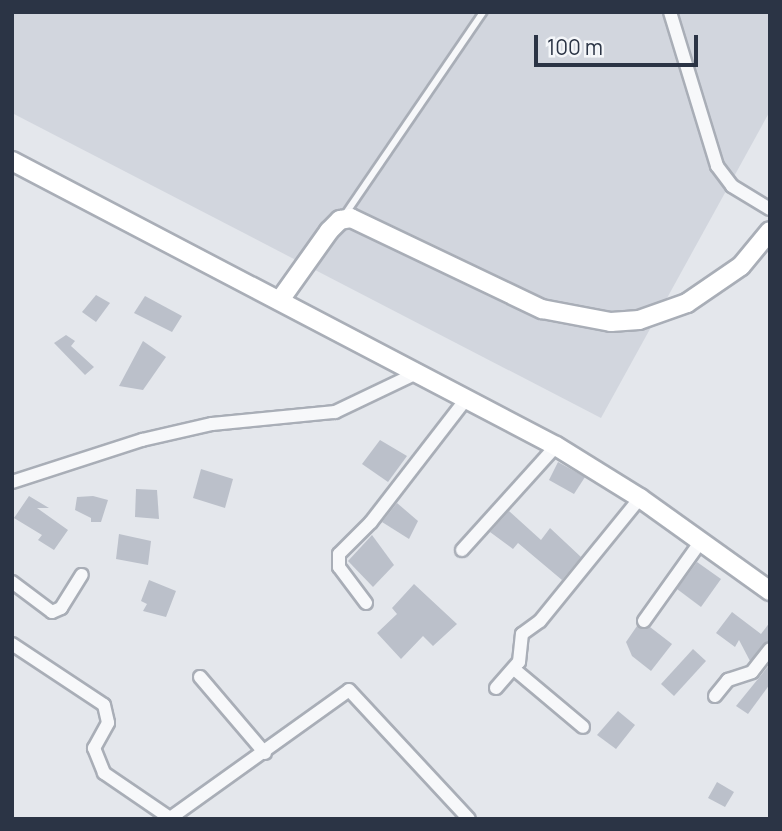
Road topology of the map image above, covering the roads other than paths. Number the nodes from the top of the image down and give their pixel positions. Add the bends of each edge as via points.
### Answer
1 (484, 12) edge
2 (670, 12) edge
3 (12, 161) edge
4 (770, 209) edge
5 (340, 220) junction
6 (770, 231) edge
7 (280, 300) junction
8 (419, 372) junction
9 (466, 399) junction
10 (556, 446) junction
11 (12, 482) edge
12 (640, 498) junction
13 (701, 541) junction
14 (462, 550) dead end
15 (82, 575) dead end
16 (12, 582) edge
17 (770, 591) edge
18 (366, 603) dead end
19 (644, 621) dead end
20 (12, 644) edge
21 (770, 649) edge
22 (514, 669) junction
23 (200, 677) dead end
24 (496, 688) dead end
25 (715, 696) dead end
26 (583, 727) dead end
27 (265, 753) junction
28 (169, 818) edge
29 (469, 819) edge

1 - 5 lane
2 - 4 street via 717,166 732,186
3 - 7 main road
5 - 6 main road via 351,218 390,233 542,309 611,323 639,320 687,303 741,266
5 - 7 main road
7 - 8 main road
8 - 9 main road
8 - 11 street via 335,412 212,424 142,440
9 - 10 main road
9 - 18 street via 372,522 339,554 339,566
10 - 12 main road
10 - 14 street
12 - 13 main road
12 - 22 street via 540,621 522,634
13 - 17 main road
13 - 19 street
15 - 16 street via 55,612 46,610
20 - 28 street via 104,705 108,723 94,751 104,773
21 - 25 street via 752,672 728,680
22 - 24 street
22 - 26 street
23 - 27 street
27 - 28 street
27 - 29 street via 344,690 353,691

